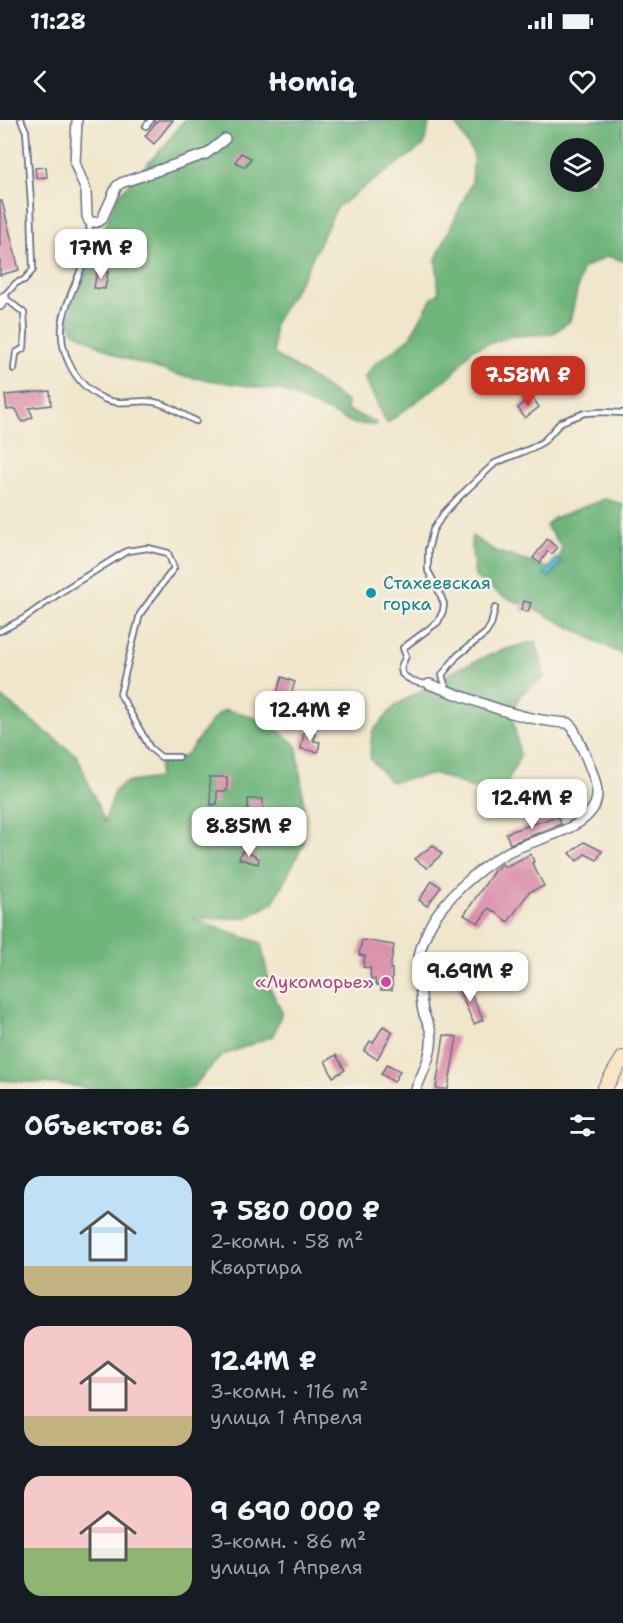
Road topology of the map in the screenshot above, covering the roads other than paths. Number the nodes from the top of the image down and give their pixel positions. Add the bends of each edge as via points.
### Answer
1 (21, 120) edge
2 (77, 120) edge
3 (151, 120) edge
4 (146, 126) dead end
5 (225, 139) dead end
6 (89, 221) junction
7 (1, 300) edge
8 (14, 369) dead end
9 (623, 413) edge
10 (196, 421) dead end
11 (495, 609) dead end
12 (0, 631) edge
13 (429, 684) joint
14 (447, 691) junction
15 (179, 757) dead end
16 (623, 1058) edge
17 (416, 1089) edge
18 (604, 1089) edge

1 - 7 lane via 26,131 32,202 33,270
2 - 6 street via 75,163 86,191
3 - 4 lane
5 - 6 street via 206,154 121,183 102,219
6 - 10 lane via 90,240 61,321 61,338 74,374 103,398 114,402 157,402
7 - 8 lane via 24,313 24,348 16,353
9 - 13 lane via 585,413 561,423 544,441 495,463 444,513 433,530 428,550 428,570 444,604 443,611 438,622 403,648 406,656 401,667 409,680
11 - 14 lane via 486,633 442,675
12 - 15 lane via 128,551 148,548 168,553 174,568 140,614 120,694 150,748 161,757
13 - 14 street
14 - 17 street via 509,712 568,723 591,769 597,791 589,814 562,832 507,852 469,879 429,928 418,966 431,1040
16 - 18 street

